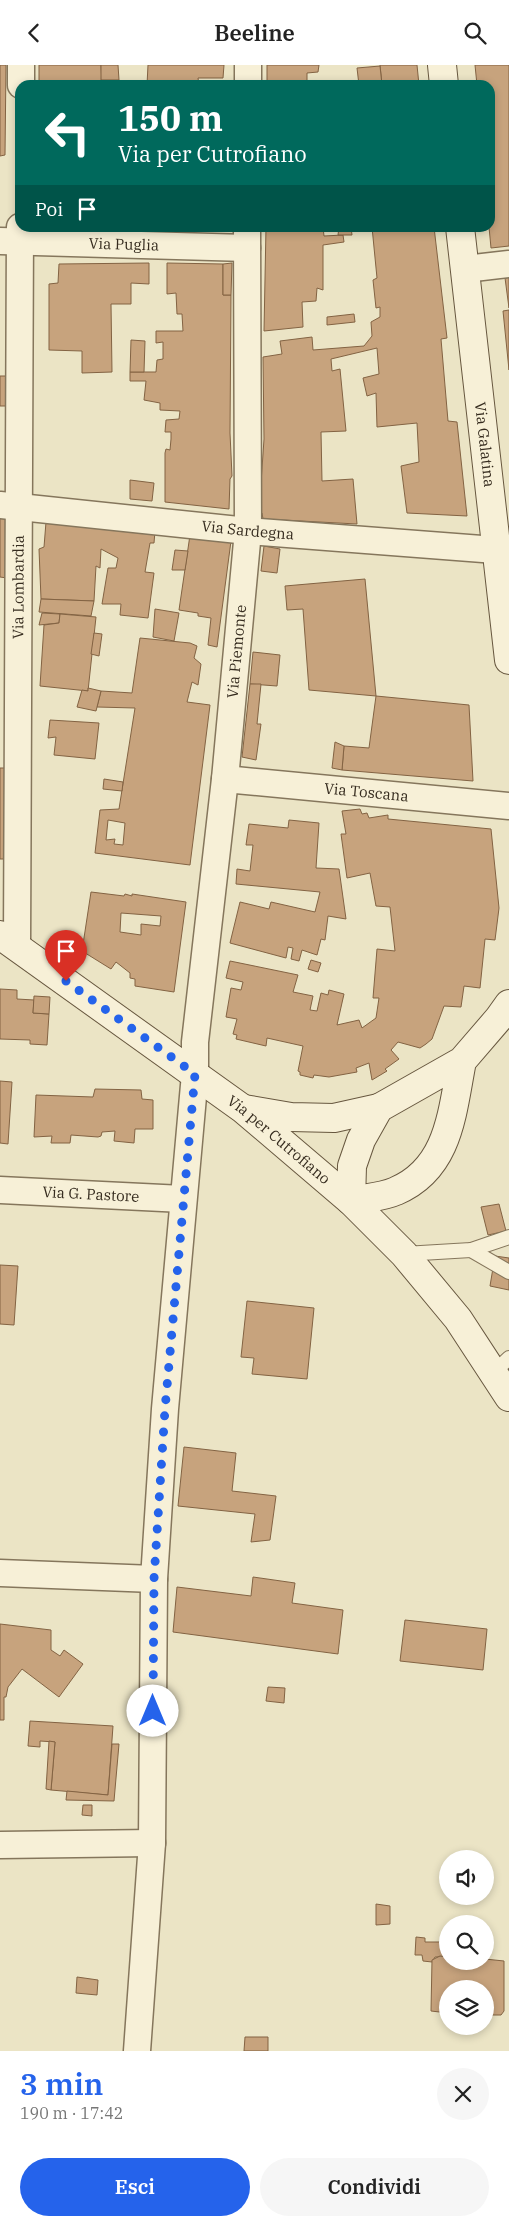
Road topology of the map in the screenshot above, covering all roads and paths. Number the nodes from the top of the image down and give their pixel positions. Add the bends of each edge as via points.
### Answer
1 (21, 65) edge
2 (248, 65) edge
3 (442, 65) edge
4 (21, 80) edge
5 (248, 80) edge
6 (444, 80) edge
7 (461, 232) edge
8 (14, 237) edge
9 (247, 237) edge
10 (509, 264) edge
11 (465, 269) junction
12 (9, 506) edge
13 (248, 531) junction
14 (502, 551) edge
15 (509, 660) edge
16 (225, 779) junction
17 (509, 806) edge
18 (8, 941) edge
19 (509, 1004) edge
20 (462, 1061) junction
21 (195, 1074) junction
22 (380, 1108) junction
23 (243, 1109) junction
24 (0, 1190) edge
25 (183, 1199) junction
26 (351, 1201) junction
27 (509, 1237) edge
28 (471, 1250) junction
29 (404, 1254) junction
30 (509, 1272) edge
31 (501, 1366) edge
32 (509, 1397) edge
33 (0, 1573) edge
34 (154, 1579) junction
35 (152, 1843) junction
36 (0, 1845) edge
37 (137, 2051) edge

1 - 4 street
2 - 5 street
3 - 6 street
7 - 11 street, Via Galatina
8 - 9 street, Via Puglia
8 - 12 street, Via Lombardia
9 - 13 street, Via Piemonte
10 - 11 street
11 - 14 street, Via Galatina
12 - 13 street, Via Sardegna
12 - 18 street, Via Lombardia
13 - 14 street, Via Sardegna
13 - 16 street, Via Piemonte
14 - 15 street, Via Galatina
16 - 17 street, Via Toscana
16 - 21 street, Via Piemonte via 195,1043
18 - 21 street, Via per Cutrofiano
19 - 20 street
20 - 22 street
20 - 26 street via 446,1140 426,1173 396,1192
21 - 23 street, Via per Cutrofiano
21 - 25 street, Via Piemonte
22 - 23 street via 334,1118 291,1117
22 - 26 street via 361,1140 352,1166
23 - 26 street, Via per Cutrofiano
24 - 25 street, Via G. Pastore
25 - 34 street, Via Piemonte
26 - 29 street, Via per Cutrofiano
27 - 28 lane
28 - 29 lane
28 - 30 lane
29 - 31 street, Via per Cutrofiano
31 - 32 street, Via per Cutrofiano
33 - 34 street
34 - 35 street, Via Piemonte
35 - 36 street
35 - 37 street, Via Piemonte

